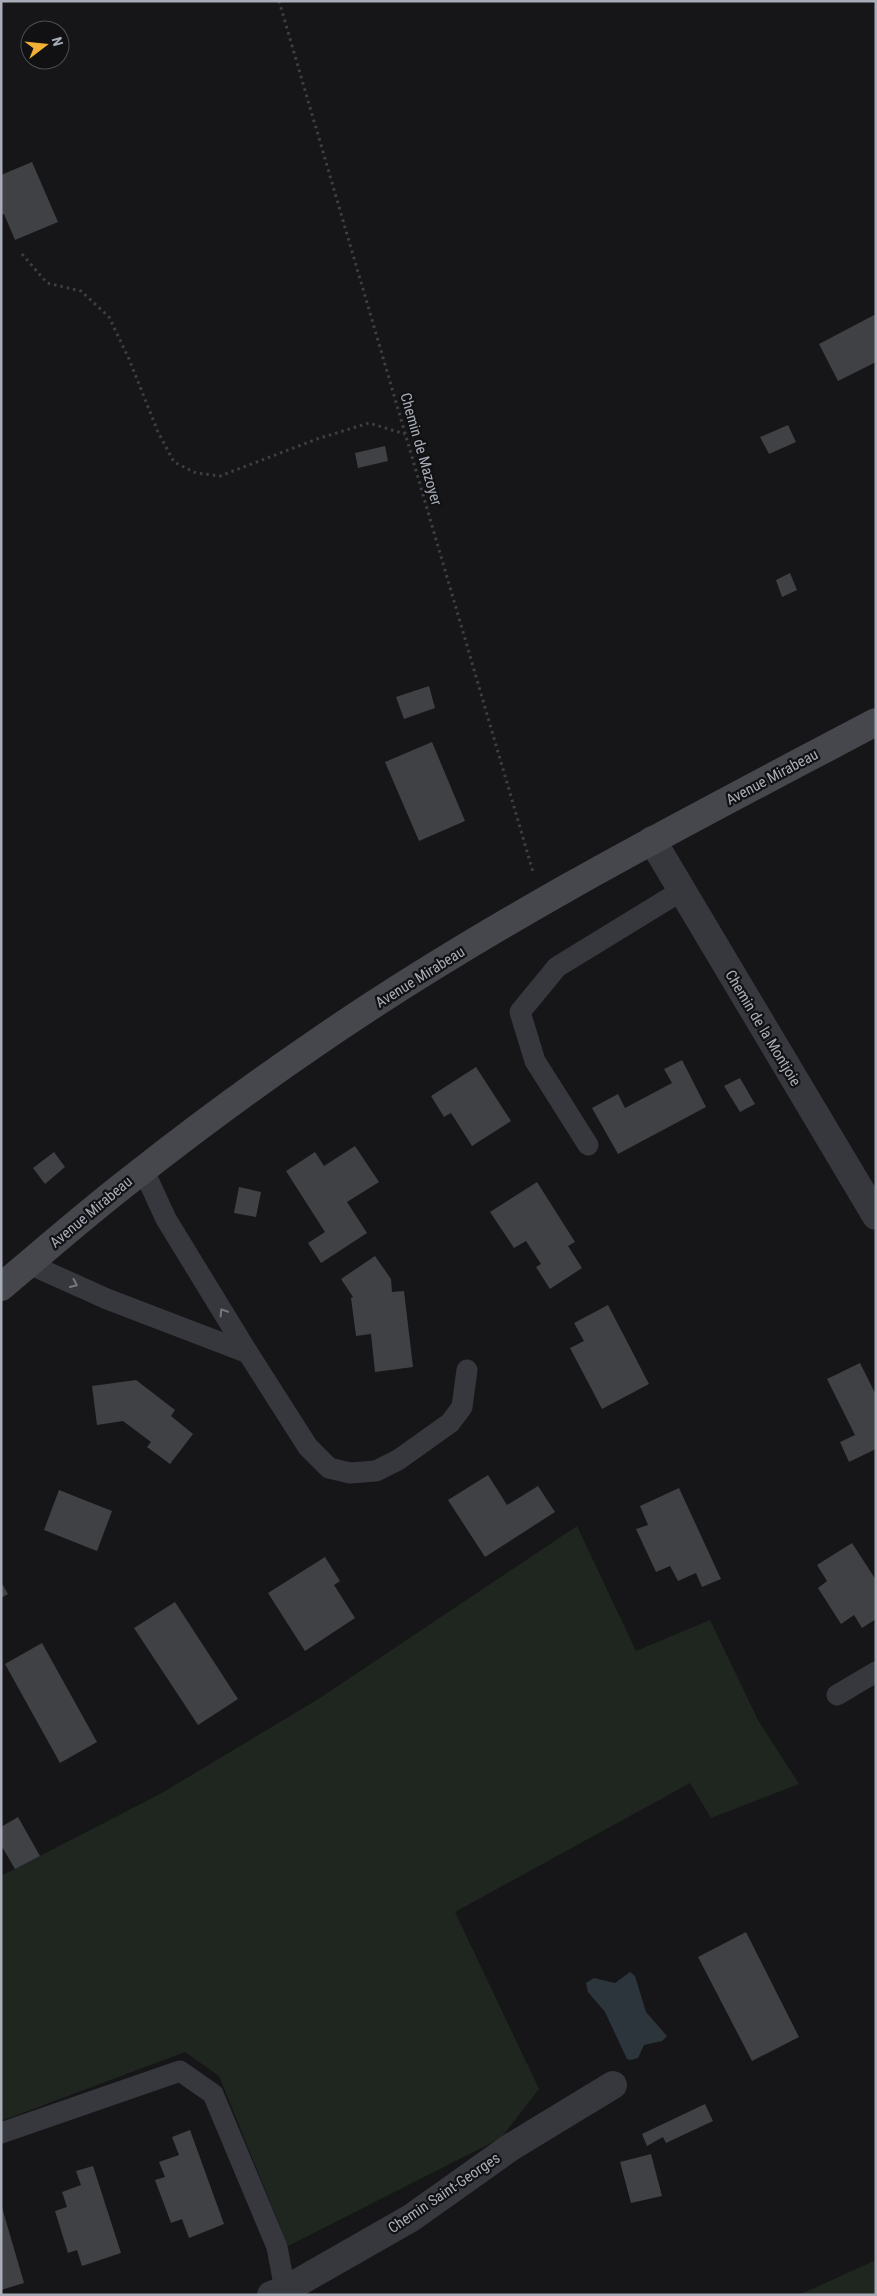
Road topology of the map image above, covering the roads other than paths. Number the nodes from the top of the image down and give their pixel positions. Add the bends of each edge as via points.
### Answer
1 (876, 722) edge
2 (652, 840) junction
3 (681, 891) junction
4 (588, 1144) dead end
5 (144, 1169) junction
6 (876, 1216) edge
7 (29, 1264) junction
8 (1, 1287) edge
9 (248, 1354) junction
10 (467, 1370) dead end
11 (876, 1672) edge
12 (837, 1695) dead end
13 (613, 2085) dead end
14 (1, 2133) edge
15 (278, 2293) edge

1 - 2 main road, Avenue Mirabeau
2 - 3 street, Chemin de la Montjoie
2 - 5 main road, Avenue Mirabeau via 383,999 219,1112
3 - 4 lane via 557,967 520,1012 535,1061
3 - 6 street, Chemin de la Montjoie
5 - 7 main road, Avenue Mirabeau
9 -> 5 lane via 166,1219
7 - 8 main road, Avenue Mirabeau
7 -> 9 lane via 107,1299
9 - 10 lane via 308,1447 329,1468 350,1472 376,1471 398,1460 450,1423 462,1407
11 - 12 lane
13 - 15 street, Chemin Saint-Georges via 511,2147 411,2218
14 - 15 lane via 180,2071 213,2094 278,2246

